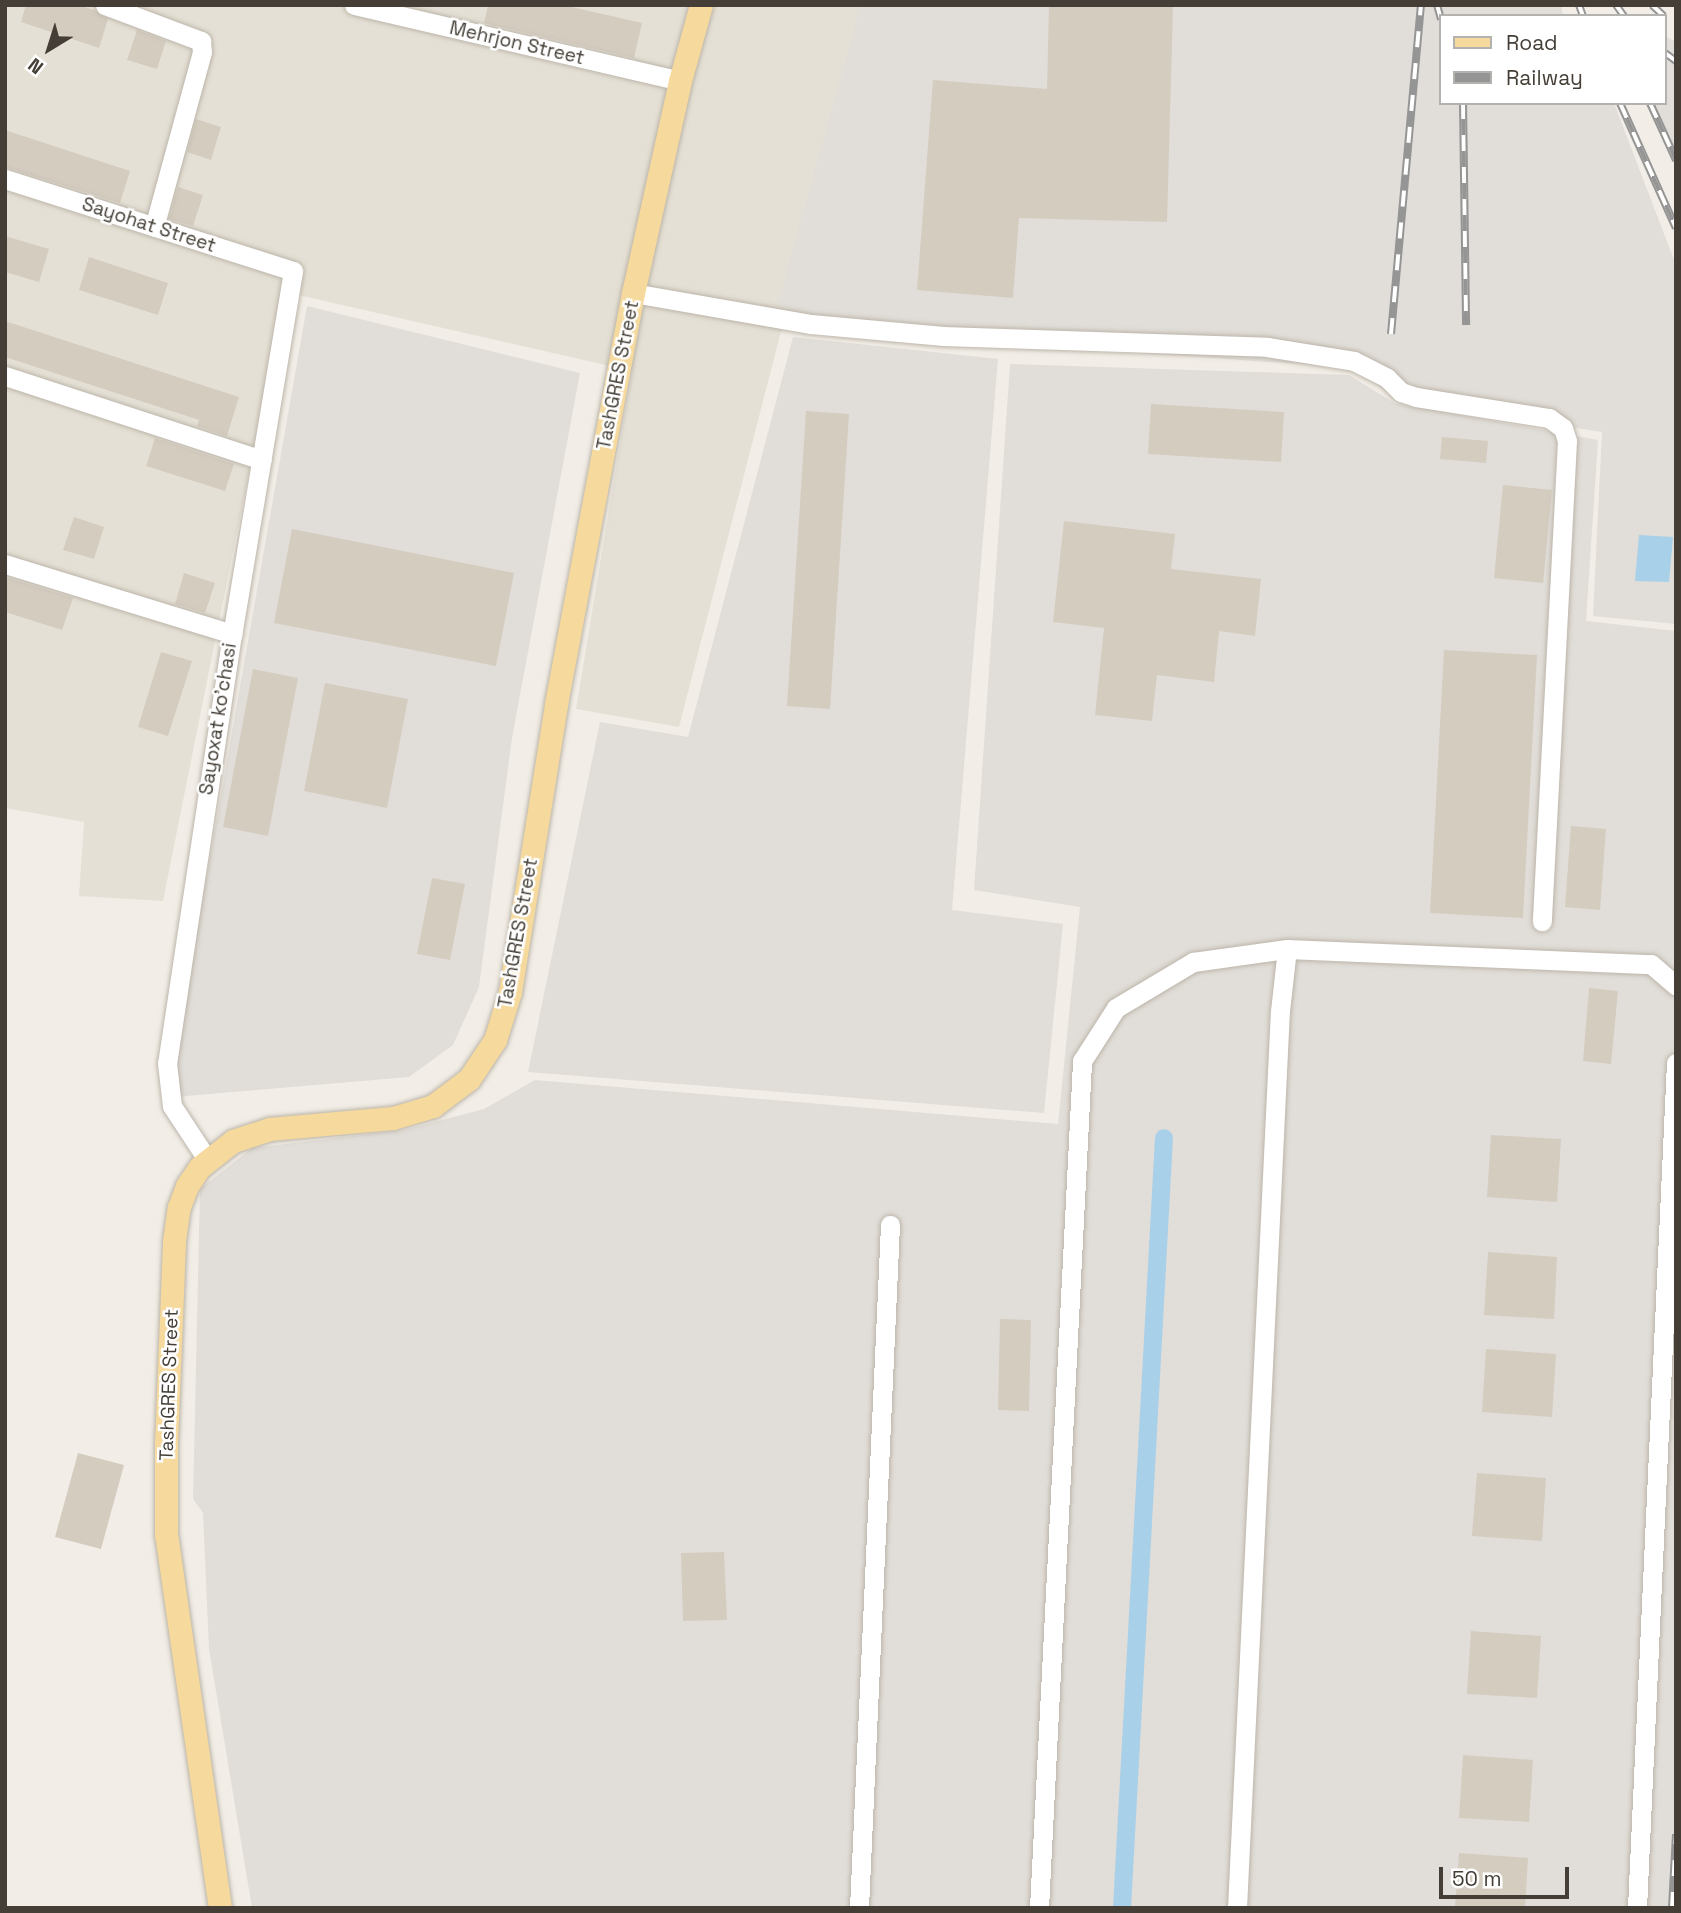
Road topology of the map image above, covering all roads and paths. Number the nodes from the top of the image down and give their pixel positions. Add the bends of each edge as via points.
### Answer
1 (105, 5) edge
2 (354, 5) edge
3 (701, 5) edge
4 (680, 81) junction
5 (5, 179) edge
6 (154, 227) junction
7 (633, 293) junction
8 (5, 376) edge
9 (262, 460) junction
10 (5, 564) edge
11 (232, 634) junction
12 (1542, 921) dead end
13 (1287, 948) junction
14 (1676, 986) edge
15 (1676, 1063) edge
16 (207, 1159) junction
17 (891, 1225) dead end
18 (220, 1908) edge
19 (859, 1908) edge
20 (1039, 1908) edge
21 (1237, 1908) edge
22 (1637, 1908) edge

1 - 6 street via 201,41 202,52
2 - 4 street, Mehrjon Street
3 - 4 main road, TashGRES Street
4 - 7 main road, TashGRES Street
5 - 6 street, Sayohat Street
6 - 9 street, Sayoxat ko'chasi via 293,271
7 - 12 street via 811,324 943,336 1267,347 1354,361 1416,397 1549,418 1563,428 1567,441
7 - 16 main road, TashGRES Street via 556,705 510,992 495,1040 469,1079 433,1106 393,1118 260,1130
8 - 9 street
9 - 11 street, Sayoxat ko'chasi
10 - 11 street
11 - 16 street, Sayoxat ko'chasi via 167,1063 172,1105
13 - 14 street via 1651,964
13 - 20 street via 1193,962 1116,1009 1082,1061
13 - 21 street via 1280,1011
15 - 22 street
16 - 18 main road, TashGRES Street via 183,1196 174,1241 166,1535
17 - 19 street

